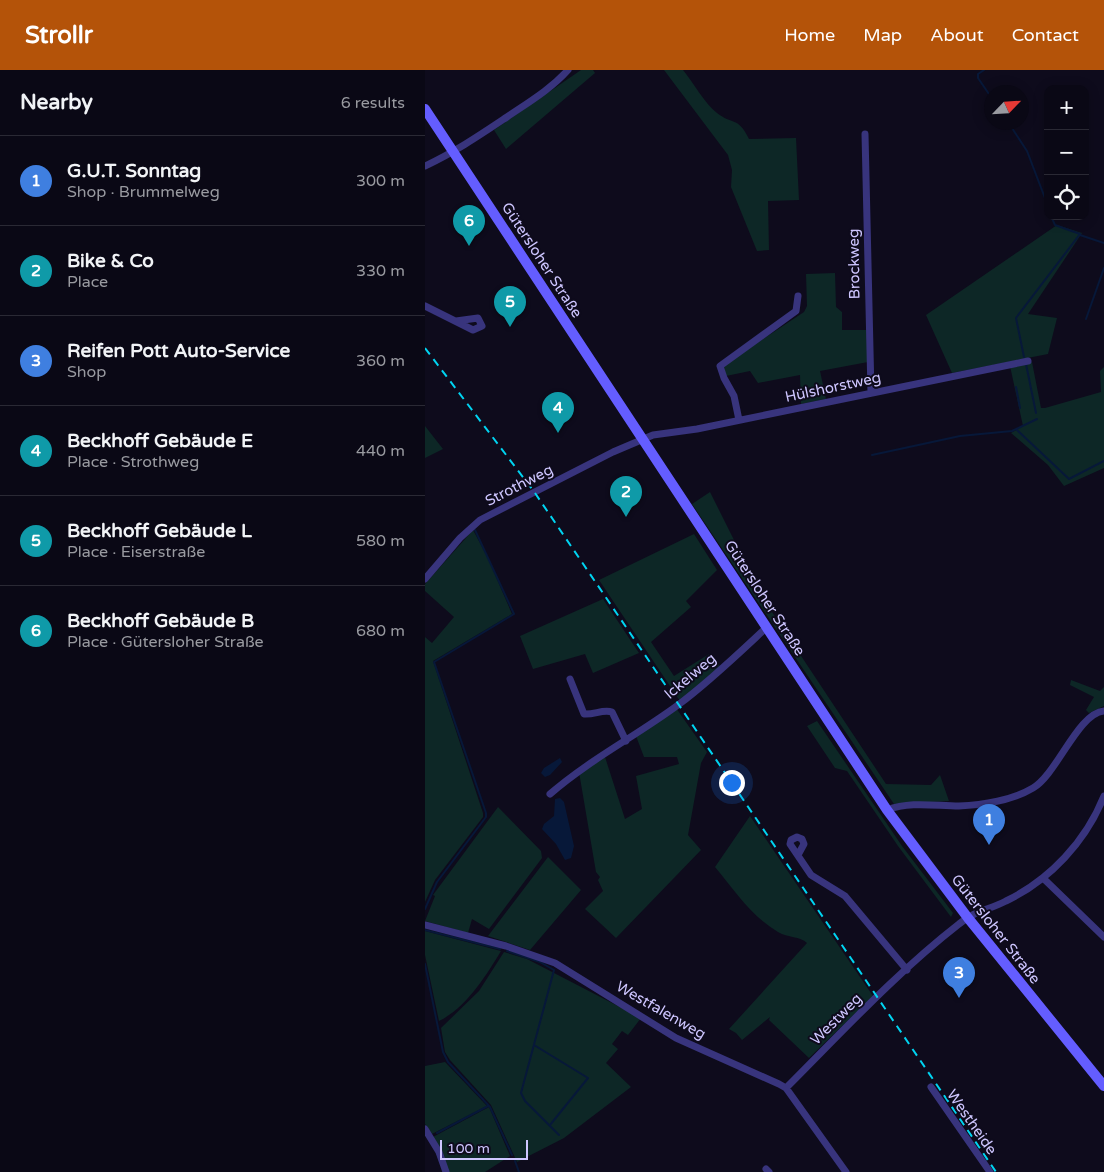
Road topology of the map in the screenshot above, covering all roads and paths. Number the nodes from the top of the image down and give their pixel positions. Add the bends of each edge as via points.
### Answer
1 (568, 70) edge
2 (425, 109) edge
3 (865, 134) dead end
4 (454, 152) junction
5 (425, 166) edge
6 (798, 296) dead end
7 (425, 306) edge
8 (456, 321) dead end
9 (1028, 361) dead end
10 (871, 393) junction
11 (739, 420) junction
12 (643, 440) junction
13 (425, 579) edge
14 (767, 628) junction
15 (570, 678) dead end
16 (1104, 711) edge
17 (626, 742) junction
18 (550, 794) dead end
19 (1104, 796) edge
20 (887, 810) junction
21 (798, 855) dead end
22 (1044, 879) junction
23 (968, 918) junction
24 (425, 925) edge
25 (1104, 937) edge
26 (907, 970) junction
27 (1104, 1086) edge
28 (931, 1087) dead end
29 (785, 1088) junction
30 (425, 1129) edge
31 (446, 1172) edge
32 (846, 1172) edge
33 (990, 1172) edge

1 - 4 street via 555,84
2 - 4 main road, Gütersloher Straße
3 - 10 street, Brockweg
4 - 5 street
4 - 12 main road, Gütersloher Straße
6 - 11 street via 796,311 720,366 734,396
7 - 8 street
9 - 10 street, Hülshorstweg
10 - 11 street, Hülshorstweg
11 - 12 street, Hülshorstweg via 653,435
12 - 13 street, Strothweg via 481,520 460,538
12 - 14 main road, Gütersloher Straße
14 - 17 street, Ickelweg via 679,704
14 - 20 main road, Gütersloher Straße
15 - 17 street via 584,714 612,712
16 - 20 street via 1088,720 1044,780 1032,789 998,801 959,806 899,805
17 - 18 street, Ickelweg via 575,772
19 - 22 street, Westweg via 1084,834
20 - 23 main road, Gütersloher Straße
21 - 26 street via 811,875 845,896
22 - 23 street, Westweg via 1009,900 980,910
22 - 25 street
23 - 26 street, Westweg
23 - 27 main road, Gütersloher Straße
24 - 29 street, Westfalenweg via 506,946 555,963 676,1038
26 - 29 street, Westweg
28 - 33 street, Westheide
29 - 32 street, Westfalenweg
30 - 31 street

